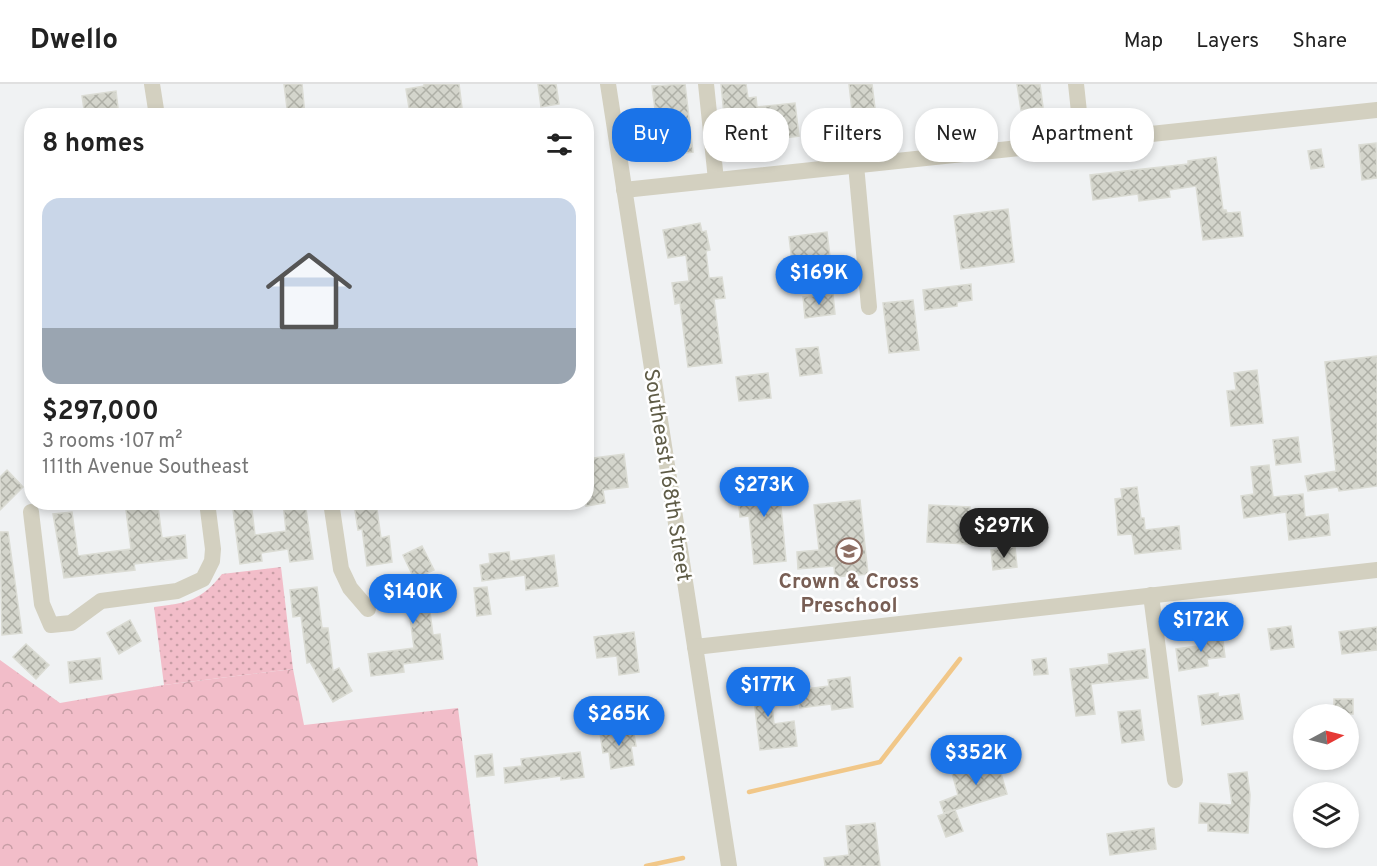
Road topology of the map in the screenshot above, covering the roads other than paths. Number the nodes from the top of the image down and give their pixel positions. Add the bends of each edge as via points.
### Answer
1 (152, 84) edge
2 (608, 84) edge
3 (706, 84) edge
4 (1076, 84) edge
5 (156, 108) edge
6 (1079, 108) edge
7 (1377, 110) edge
8 (1154, 133) edge
9 (1010, 148) edge
10 (856, 165) junction
11 (717, 180) junction
12 (624, 190) junction
13 (869, 307) dead end
14 (208, 510) edge
15 (331, 510) edge
16 (31, 512) dead end
17 (1377, 570) edge
18 (1151, 596) junction
19 (368, 609) dead end
20 (695, 647) junction
21 (1174, 780) dead end
22 (729, 866) edge

1 - 5 street
2 - 12 street, Southeast 168th Street
3 - 11 street
4 - 6 street
7 - 8 street
9 - 10 street
10 - 11 street
10 - 13 street
11 - 12 street
12 - 20 street, Southeast 168th Street
14 - 16 street via 213,549 209,571 196,584 177,591 101,601 71,622 51,625 42,604
15 - 19 street via 340,569
17 - 18 street
18 - 20 street
18 - 21 street
20 - 22 street, Southeast 168th Street

